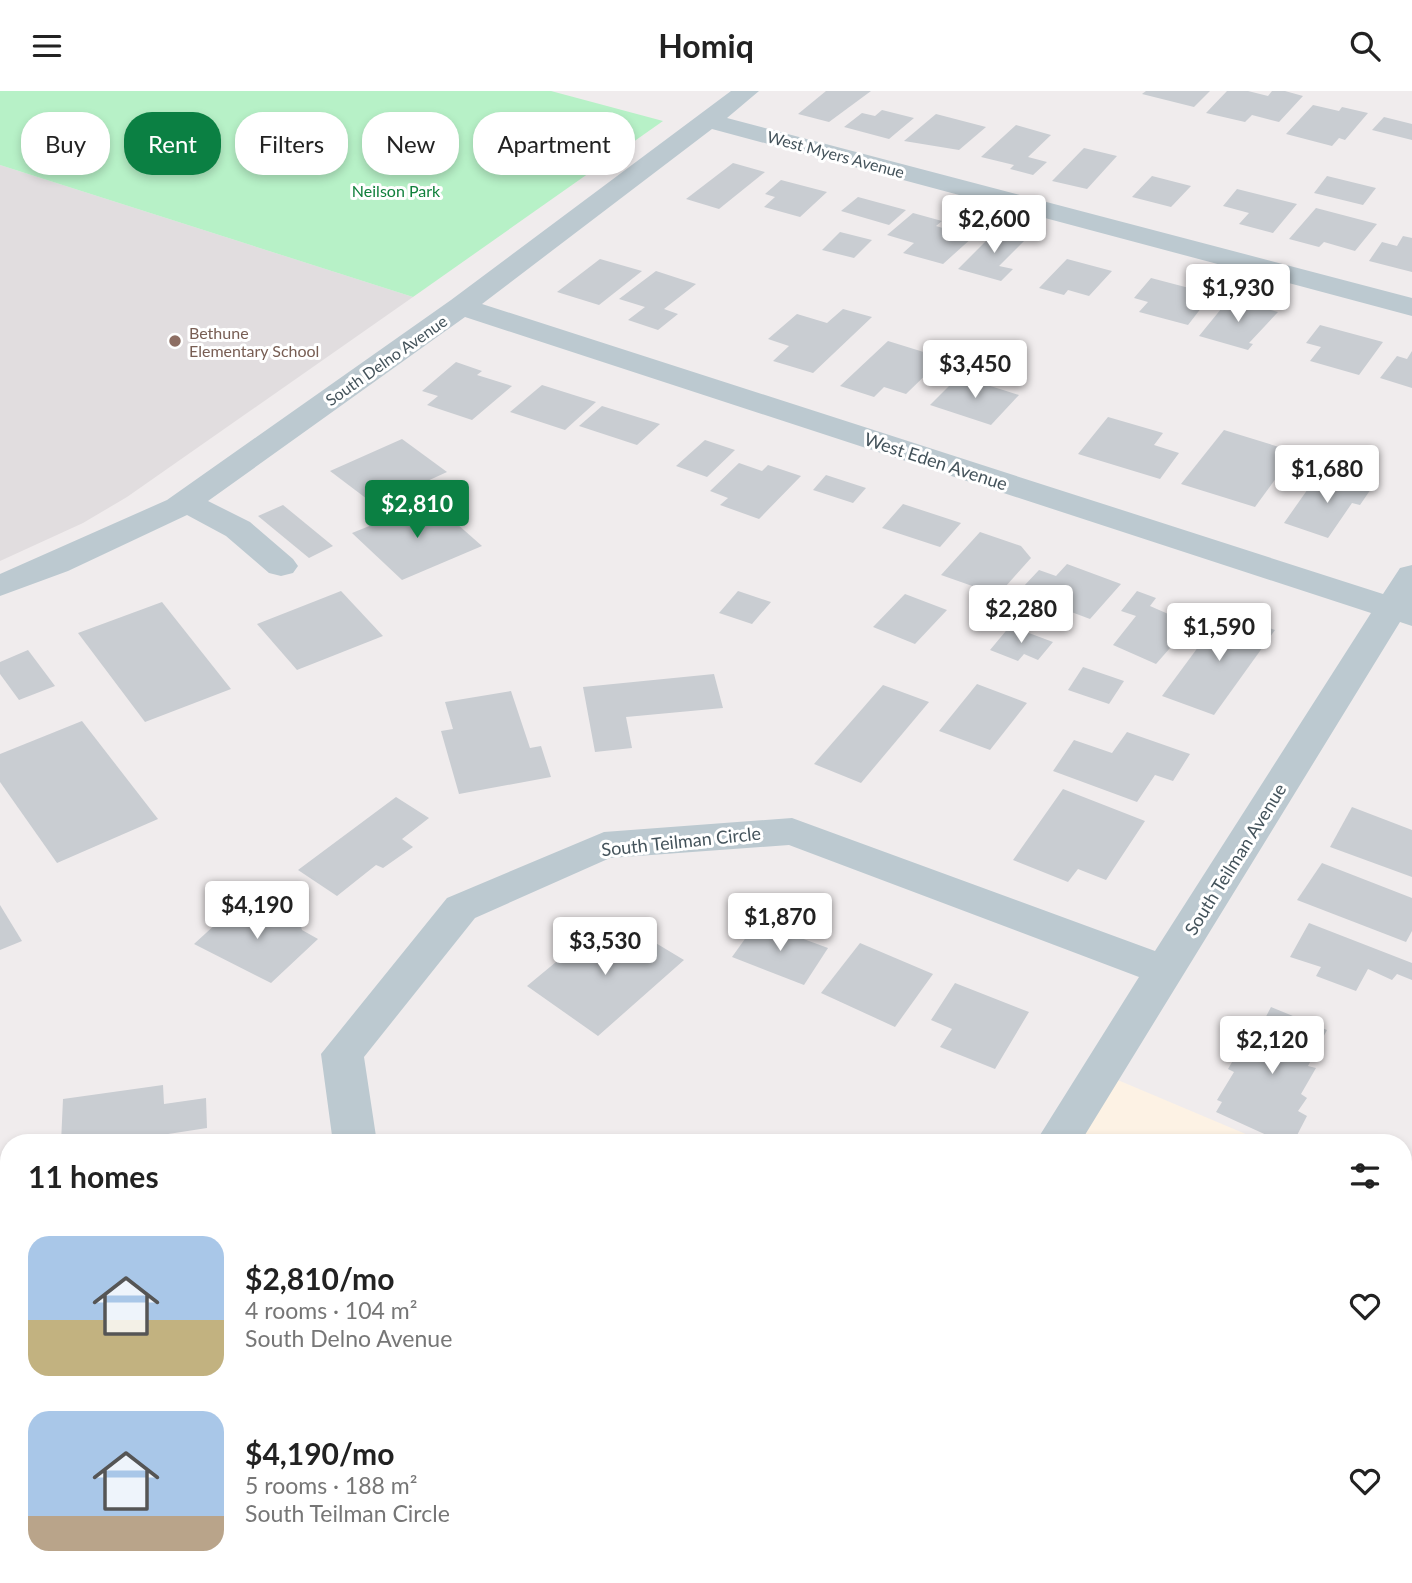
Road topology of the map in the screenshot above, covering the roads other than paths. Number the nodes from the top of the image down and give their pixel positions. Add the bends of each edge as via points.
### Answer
1 (747, 91) edge
2 (706, 120) junction
3 (461, 306) junction
4 (1412, 307) edge
5 (186, 502) junction
6 (281, 566) dead end
7 (1412, 575) edge
8 (0, 586) edge
9 (1402, 612) edge
10 (1165, 971) junction
11 (354, 1134) edge
12 (1063, 1134) edge

1 - 2 street, South Delno Avenue
2 - 3 street, South Delno Avenue
2 - 4 street, West Myers Avenue
3 - 5 street, South Delno Avenue
3 - 9 street, West Eden Avenue
5 - 6 street via 238,529
5 - 8 street, South Delno Avenue
7 - 9 street, South Teilman Avenue
9 - 10 street, South Teilman Avenue
10 - 11 street, South Teilman Circle via 792,831 604,845 461,908 342,1054
10 - 12 street, South Teilman Avenue

